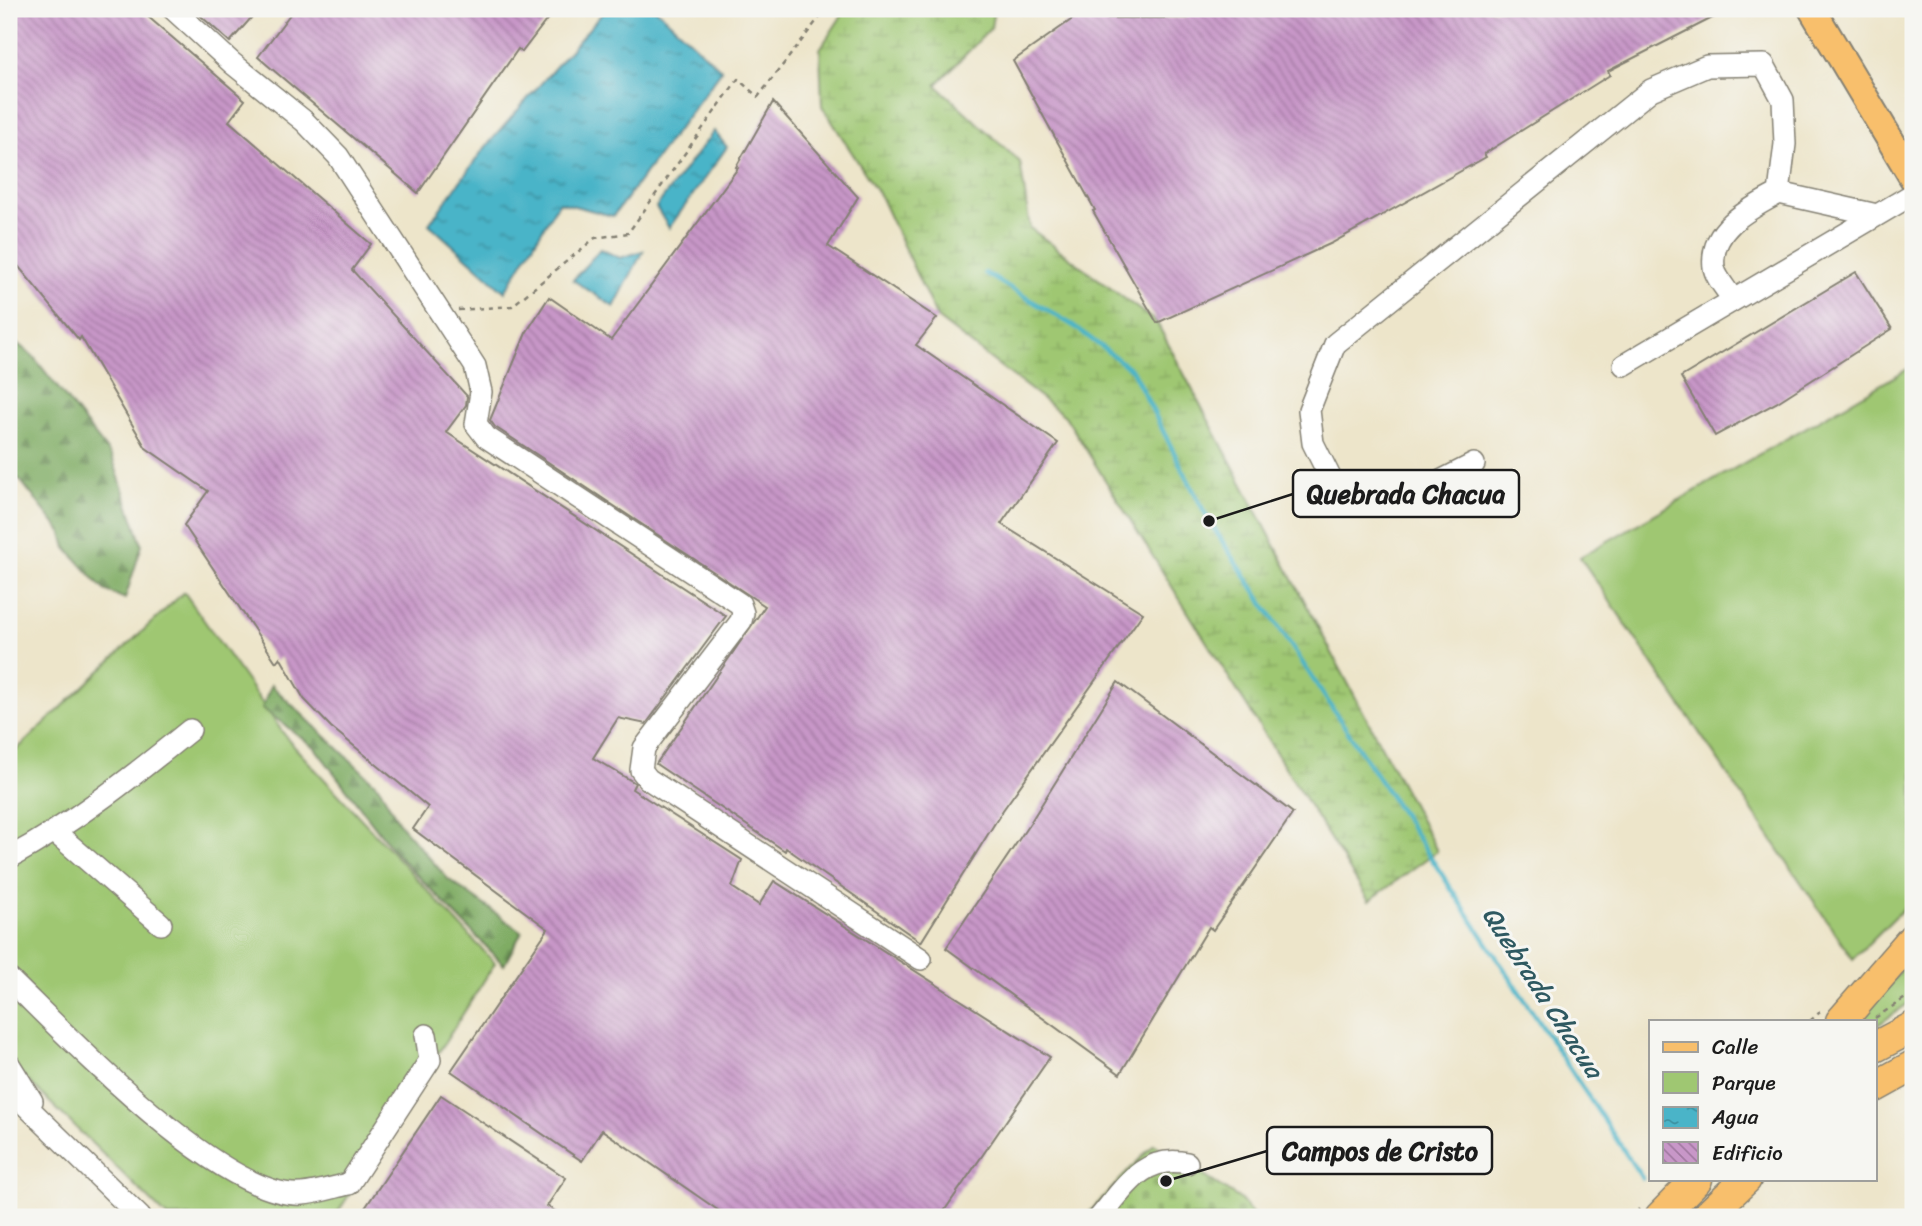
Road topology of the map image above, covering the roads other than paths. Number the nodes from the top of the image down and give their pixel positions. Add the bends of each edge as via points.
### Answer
1 (173, 9) edge
2 (1812, 9) edge
3 (1913, 178) edge
4 (1779, 193) junction
5 (1913, 194) edge
6 (1877, 215) junction
7 (1734, 300) junction
8 (1624, 365) dead end
9 (1474, 464) dead end
10 (190, 730) dead end
11 (56, 832) junction
12 (9, 858) edge
13 (161, 924) dead end
14 (1913, 938) edge
15 (921, 959) dead end
16 (9, 979) edge
17 (1842, 1020) edge
18 (1913, 1027) edge
19 (426, 1035) dead end
20 (1876, 1047) edge
21 (9, 1064) edge
22 (1913, 1066) edge
23 (1876, 1086) edge
24 (9, 1089) edge
25 (46, 1125) junction
26 (1187, 1163) dead end
27 (1745, 1180) edge
28 (1694, 1181) edge
29 (140, 1217) edge
30 (1100, 1217) edge
31 (1660, 1217) edge
32 (1706, 1217) edge

1 - 15 street via 304,121 338,156 475,366 481,392 476,424 486,437 740,604 741,621 644,748 641,770 648,779
2 - 3 main road
4 - 6 street
4 - 7 street via 1738,215 1716,243 1713,268
4 - 9 street via 1785,144 1783,100 1764,65 1707,66 1651,90 1335,344 1309,410 1313,443 1333,483 1359,495 1405,499
5 - 6 street
6 - 7 street
7 - 8 street
10 - 11 street
11 - 12 street
11 - 13 street
14 - 17 highway
16 - 19 street via 145,1111 250,1183 300,1195 349,1184 430,1060
18 - 20 highway
21 - 25 street
22 - 23 highway
24 - 25 street
25 - 29 street
26 - 30 street via 1166,1161 1145,1167
27 - 32 highway
28 - 31 highway

